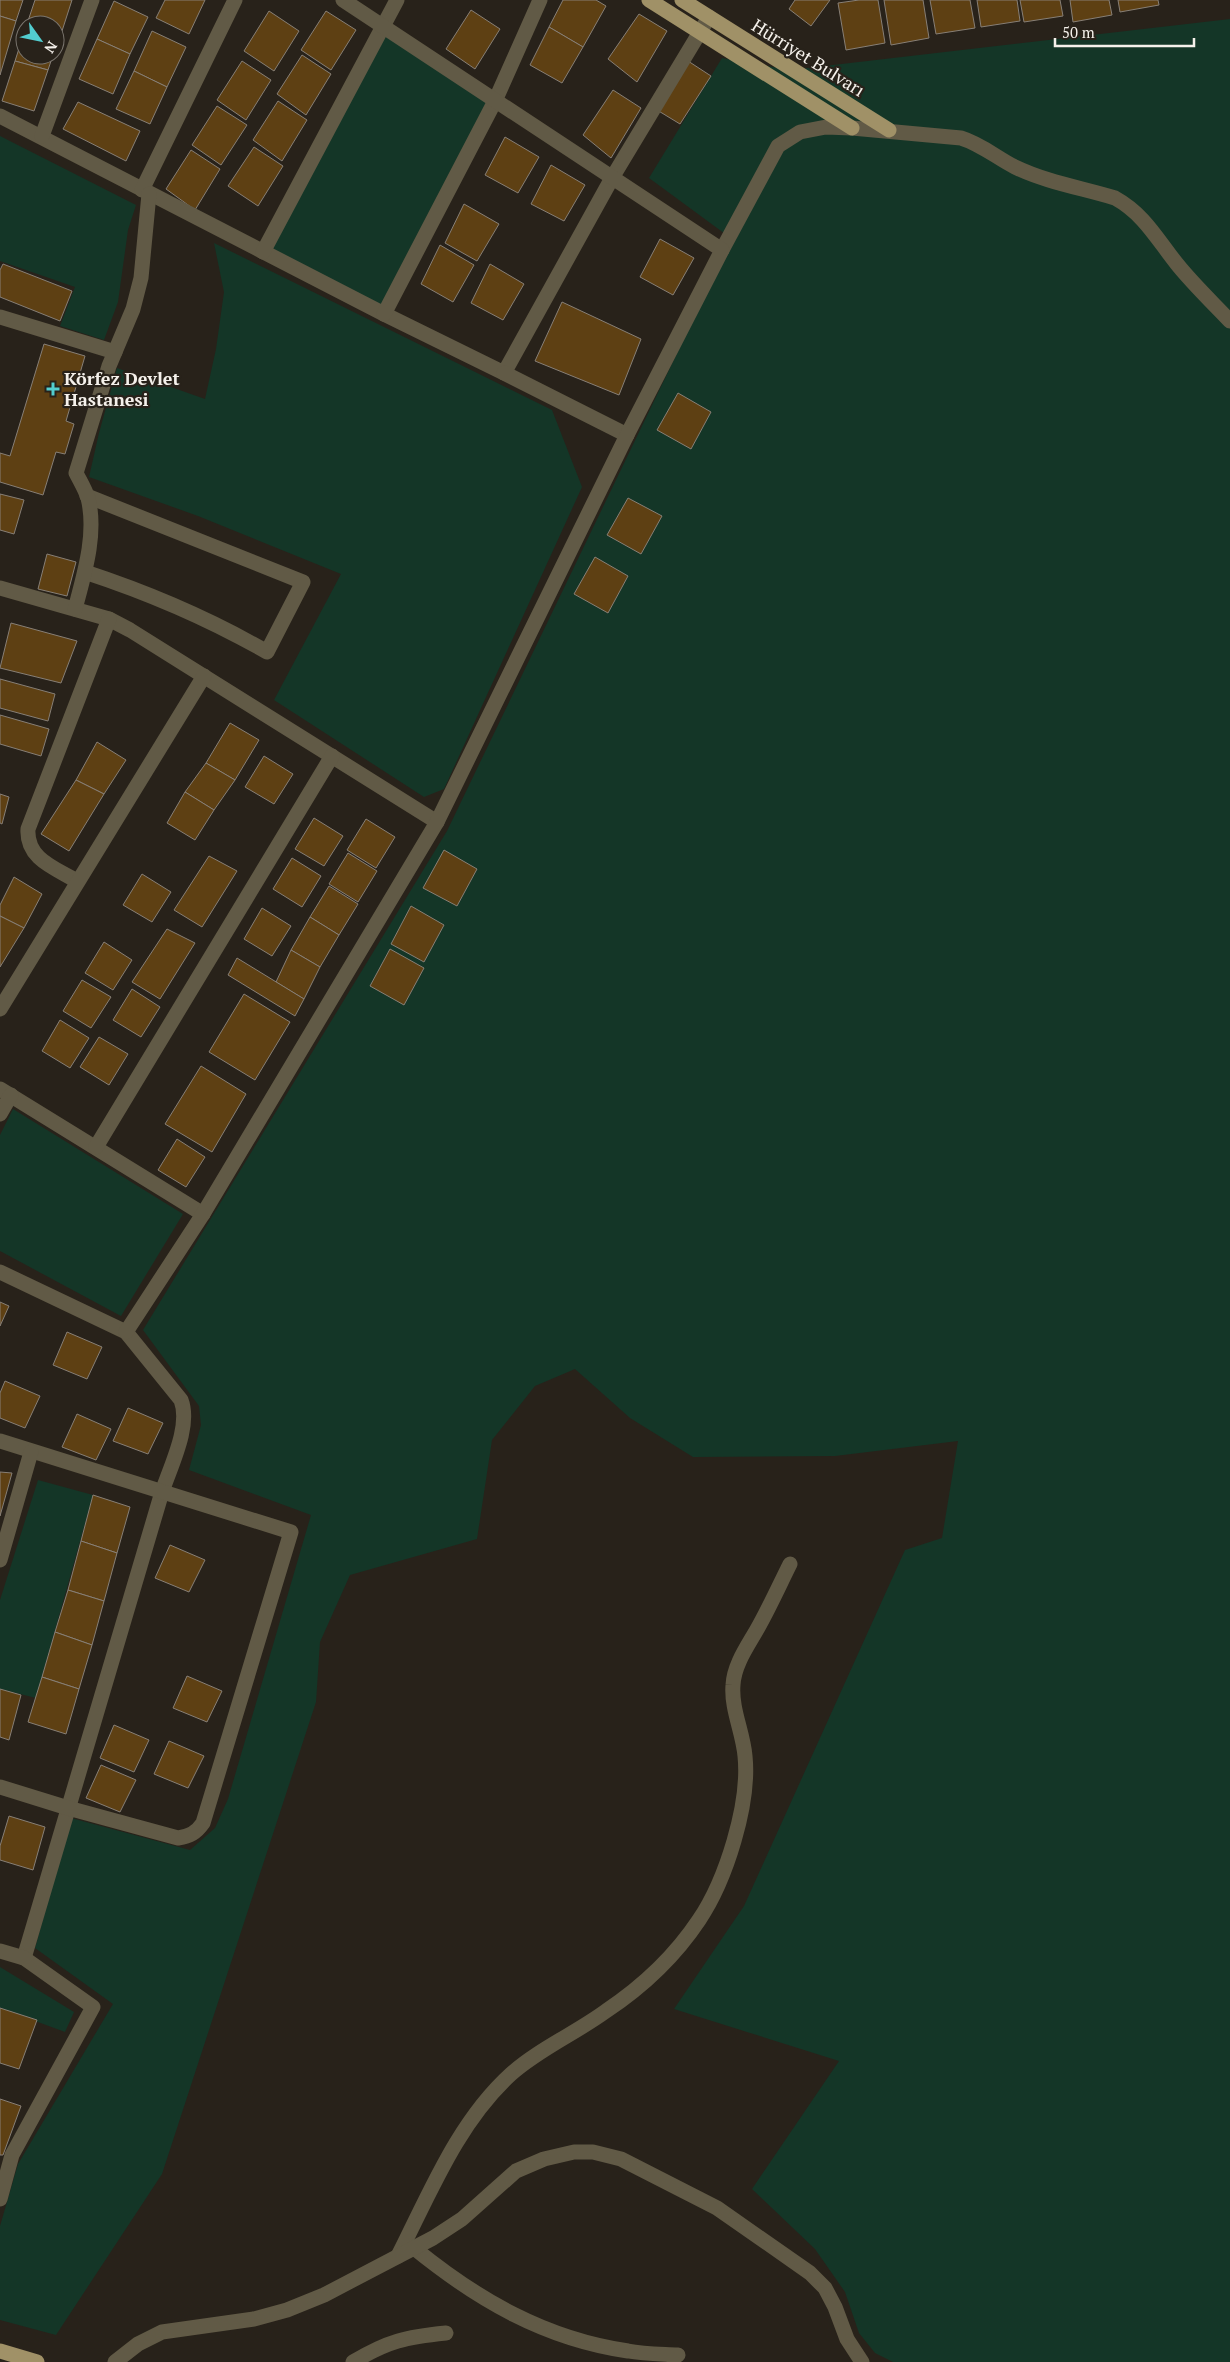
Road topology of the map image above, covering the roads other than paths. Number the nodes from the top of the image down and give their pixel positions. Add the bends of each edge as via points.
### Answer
1 (92, 0) edge
2 (235, 0) edge
3 (344, 0) edge
4 (396, 0) edge
5 (540, 0) edge
6 (649, 0) edge
7 (682, 0) edge
8 (709, 17) junction
9 (383, 26) junction
10 (700, 32) junction
11 (495, 101) junction
12 (0, 116) edge
13 (852, 128) junction
14 (889, 130) junction
15 (42, 136) junction
16 (612, 178) junction
17 (146, 192) junction
18 (722, 250) junction
19 (263, 252) junction
20 (384, 314) junction
21 (0, 317) edge
22 (1230, 321) edge
23 (115, 352) junction
24 (504, 372) junction
25 (627, 435) junction
26 (87, 496) junction
27 (85, 572) junction
28 (0, 588) edge
29 (75, 609) junction
30 (108, 619) junction
31 (204, 676) junction
32 (332, 756) junction
33 (436, 822) junction
34 (77, 881) junction
35 (0, 1009) edge
36 (5, 1092) edge
37 (0, 1114) edge
38 (96, 1147) junction
39 (203, 1214) junction
40 (0, 1272) edge
41 (126, 1332) junction
42 (0, 1441) edge
43 (31, 1452) junction
44 (162, 1492) junction
45 (0, 1560) edge
46 (790, 1564) dead end
47 (0, 1787) edge
48 (68, 1808) junction
49 (0, 1951) edge
50 (24, 1958) junction
51 (0, 2199) edge
52 (414, 2248) junction
53 (398, 2256) junction
54 (446, 2333) dead end
55 (0, 2351) edge
56 (678, 2355) dead end
57 (37, 2362) edge
58 (115, 2362) edge
59 (353, 2362) edge
60 (862, 2362) edge

1 - 15 street
2 - 17 street
3 - 9 street
4 - 9 street
5 - 11 street
6 - 10 main road, Hürriyet Bulvarı
7 - 8 main road, Hürriyet Bulvarı
8 - 10 street
8 - 14 main road, Hürriyet Bulvarı
9 - 11 street
9 - 19 street
10 - 13 main road, Hürriyet Bulvarı
10 - 16 street
11 - 16 street
11 - 20 street
12 - 15 street
13 - 14 street
13 - 18 street via 826,127 800,132 778,146
14 - 22 street via 961,138 1030,173 1126,204 1148,223 1178,265
15 - 17 street
16 - 18 street
16 - 24 street
17 - 19 street
17 - 23 street via 141,278 133,309
18 - 25 street
19 - 20 street
20 - 24 street
21 - 23 street
23 - 26 street via 76,473
24 - 25 street
25 - 33 street
26 - 27 street via 91,516
26 - 27 street via 303,582 267,652 178,605
27 - 29 street
28 - 29 street
29 - 30 street
30 - 31 street
30 - 34 street via 28,829 30,849
31 - 32 street
31 - 34 street
32 - 33 street
32 - 38 street
33 - 39 street
34 - 35 street
36 - 37 street
36 - 38 street
38 - 39 street
39 - 41 street
40 - 41 street
41 - 44 street via 182,1400 185,1410 185,1423
42 - 43 street
43 - 44 street
43 - 45 street
44 - 48 street
44 - 48 street via 291,1532 204,1823 199,1830 178,1838
46 - 53 street via 735,1670 733,1699 747,1776 740,1818 724,1869 700,1918 676,1952 641,1985 512,2073 492,2095 466,2126
47 - 48 street
48 - 50 street
49 - 50 street
50 - 51 street via 93,2007 12,2155
52 - 53 street
52 - 56 street via 462,2286 541,2327 628,2351
52 - 60 street via 462,2220 516,2171 544,2159 574,2152 593,2152 621,2159 717,2208 810,2273 836,2307 846,2339
53 - 58 street via 324,2295 287,2310 254,2319 162,2332 138,2344
54 - 59 street via 399,2339
55 - 57 main road

